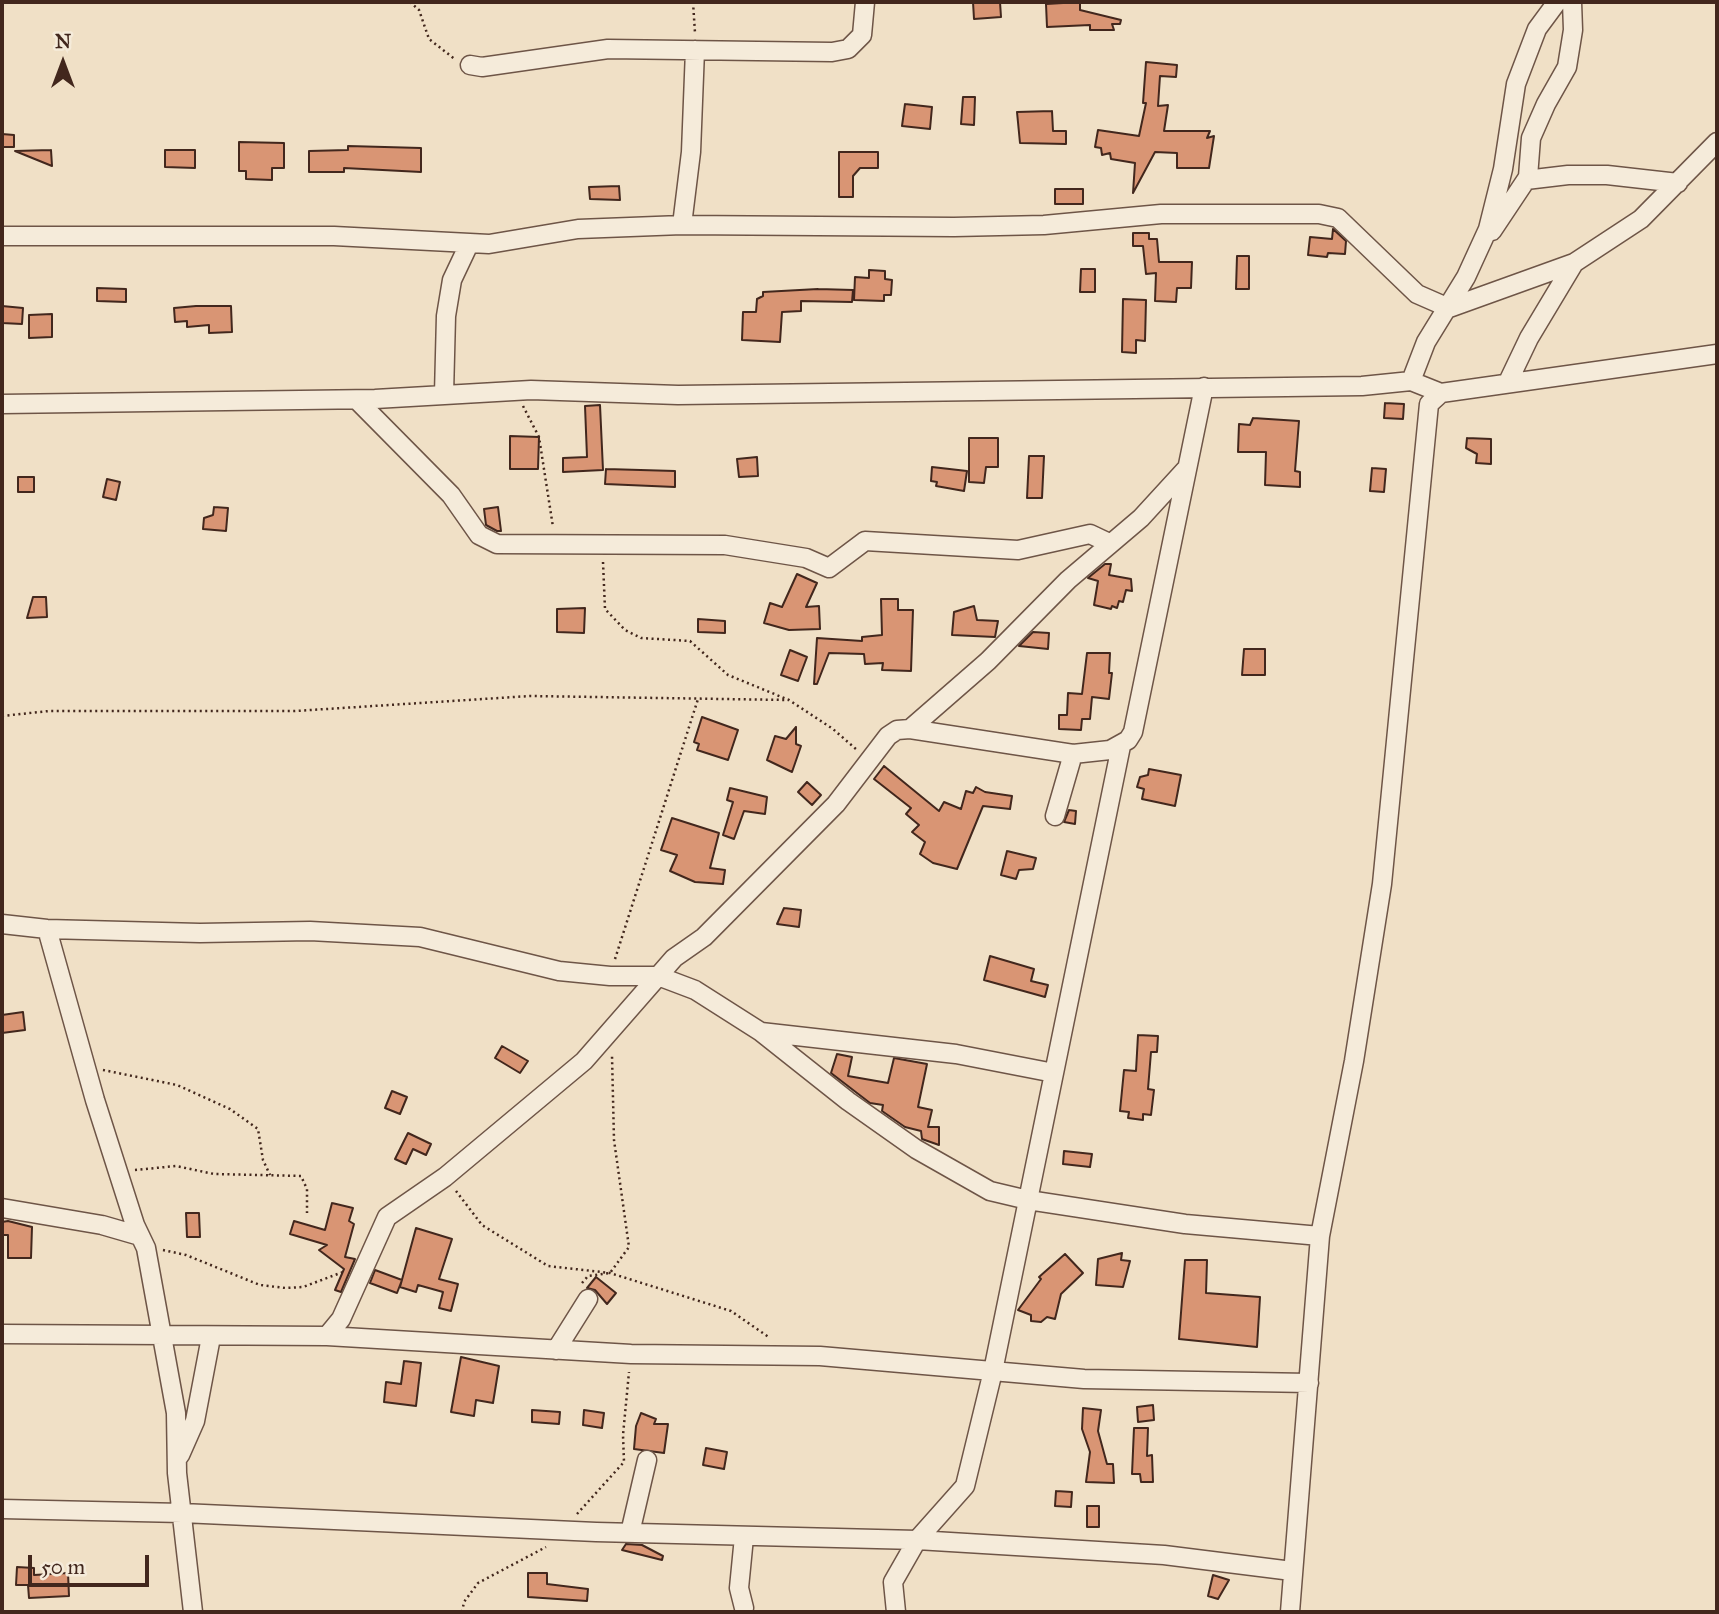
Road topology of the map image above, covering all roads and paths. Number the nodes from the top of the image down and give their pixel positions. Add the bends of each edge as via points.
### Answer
1 (410, 2) edge
2 (693, 2) edge
3 (865, 2) edge
4 (1557, 2) edge
5 (1572, 2) edge
6 (695, 50) junction
7 (470, 65) joint
8 (1717, 142) edge
9 (1526, 180) junction
10 (1678, 183) junction
11 (682, 225) junction
12 (2, 236) edge
13 (469, 244) junction
14 (1480, 248) junction
15 (1574, 263) junction
16 (1449, 308) junction
17 (1717, 354) edge
18 (1411, 381) junction
19 (1508, 382) junction
20 (1204, 387) junction
21 (508, 392) junction
22 (1441, 393) junction
23 (444, 394) junction
24 (357, 400) junction
25 (2, 404) edge
26 (1185, 470) junction
27 (554, 530) dead end
28 (1109, 543) junction
29 (599, 555) dead end
30 (698, 699) junction
31 (789, 700) junction
32 (2, 716) edge
33 (911, 729) junction
34 (1121, 746) junction
35 (1073, 754) junction
36 (867, 764) junction
37 (1055, 816) dead end
38 (2, 925) edge
39 (47, 929) junction
40 (658, 975) junction
41 (610, 976) junction
42 (611, 1031) junction
43 (761, 1032) junction
44 (86, 1068) junction
45 (1054, 1073) junction
46 (119, 1175) junction
47 (270, 1175) junction
48 (445, 1177) junction
49 (1028, 1200) junction
50 (2, 1208) edge
51 (307, 1213) dead end
52 (1320, 1236) junction
53 (143, 1242) junction
54 (365, 1265) junction
55 (610, 1273) junction
56 (588, 1298) joint
57 (2, 1334) edge
58 (327, 1336) junction
59 (163, 1337) junction
60 (211, 1337) junction
61 (556, 1350) junction
62 (631, 1354) junction
63 (797, 1356) junction
64 (993, 1371) junction
65 (1309, 1383) junction
66 (647, 1460) dead end
67 (177, 1461) junction
68 (2, 1509) edge
69 (182, 1513) junction
70 (630, 1534) junction
71 (557, 1537) junction
72 (744, 1537) junction
73 (918, 1540) junction
74 (1292, 1571) junction
75 (744, 1608) dead end
76 (193, 1612) edge
77 (462, 1612) edge
78 (896, 1612) edge
79 (1290, 1612) edge

1 - 7 path via 419,10 429,39
2 - 6 path
3 - 6 street via 862,35 848,49 814,54
4 - 14 street via 1537,29 1516,84 1503,169
5 - 9 street via 1567,67 1531,138
6 - 7 street via 608,49
6 - 11 street via 691,152
8 - 10 street
9 - 10 street via 1598,174
9 - 14 street
10 - 15 street via 1623,233
11 - 13 street via 578,229
11 - 16 street via 954,227 1044,225 1161,214 1329,215 1366,243 1418,294
12 - 13 street via 334,236
13 - 23 street via 452,280 446,316
14 - 16 street
15 - 16 street
15 - 19 street
16 - 18 street via 1426,342
17 - 19 street
18 - 20 street via 1362,386
18 - 22 street
19 - 22 street
20 - 21 street via 678,395
20 - 26 street
21 - 23 street
21 - 27 path via 522,405 538,437
22 - 52 street via 1429,404 1426,416 1382,884
23 - 24 street
24 - 25 street
24 - 28 street via 451,495 479,535 497,544 725,545 806,558 829,568 865,541 1018,550 1090,534
26 - 28 street via 1141,518
26 - 34 street via 1133,732
28 - 33 street
29 - 31 path via 605,609 625,631 641,638 690,641 728,675
30 - 31 path
30 - 32 path via 530,696 295,711 50,711
30 - 41 path
31 - 36 path via 847,739
33 - 35 street
33 - 36 street via 888,736
34 - 35 street
34 - 45 street
35 - 37 street
36 - 40 street via 836,804 760,882
38 - 39 street
39 - 41 street via 310,931 420,937 559,971
39 - 44 street
40 - 41 street
40 - 42 street
40 - 43 street via 695,990
42 - 48 street via 584,1061
42 - 55 path via 614,1140 629,1247
43 - 45 street via 956,1054
43 - 49 street via 927,1156 982,1187
44 - 46 street
44 - 47 path via 177,1085 230,1109 258,1129
45 - 49 street
46 - 47 path via 164,1166 214,1174
46 - 53 street
47 - 51 path via 301,1176 307,1189
48 - 54 street via 387,1217
48 - 55 path via 482,1225 548,1266
49 - 52 street via 1185,1224
49 - 64 street
50 - 53 street via 102,1225
52 - 65 street
53 - 54 path via 260,1285 286,1288 303,1287
53 - 59 street
54 - 58 street via 341,1319
55 - 56 path via 589,1276 582,1283 580,1294
55 - 63 path via 731,1311
56 - 61 street
57 - 59 street
58 - 60 street
58 - 61 street
59 - 60 street
59 - 67 street via 176,1413
60 - 67 street via 195,1421
61 - 62 street
62 - 63 street
62 - 71 path via 624,1462
63 - 64 street
64 - 65 street via 1084,1379
64 - 73 street via 965,1486
65 - 74 street
66 - 70 street
67 - 69 street
68 - 69 street
69 - 71 street
69 - 76 street
70 - 71 street
70 - 72 street
71 - 77 path via 478,1583
72 - 73 street
72 - 75 street via 739,1588
73 - 74 street via 1164,1555
73 - 78 street via 893,1582
74 - 79 street

